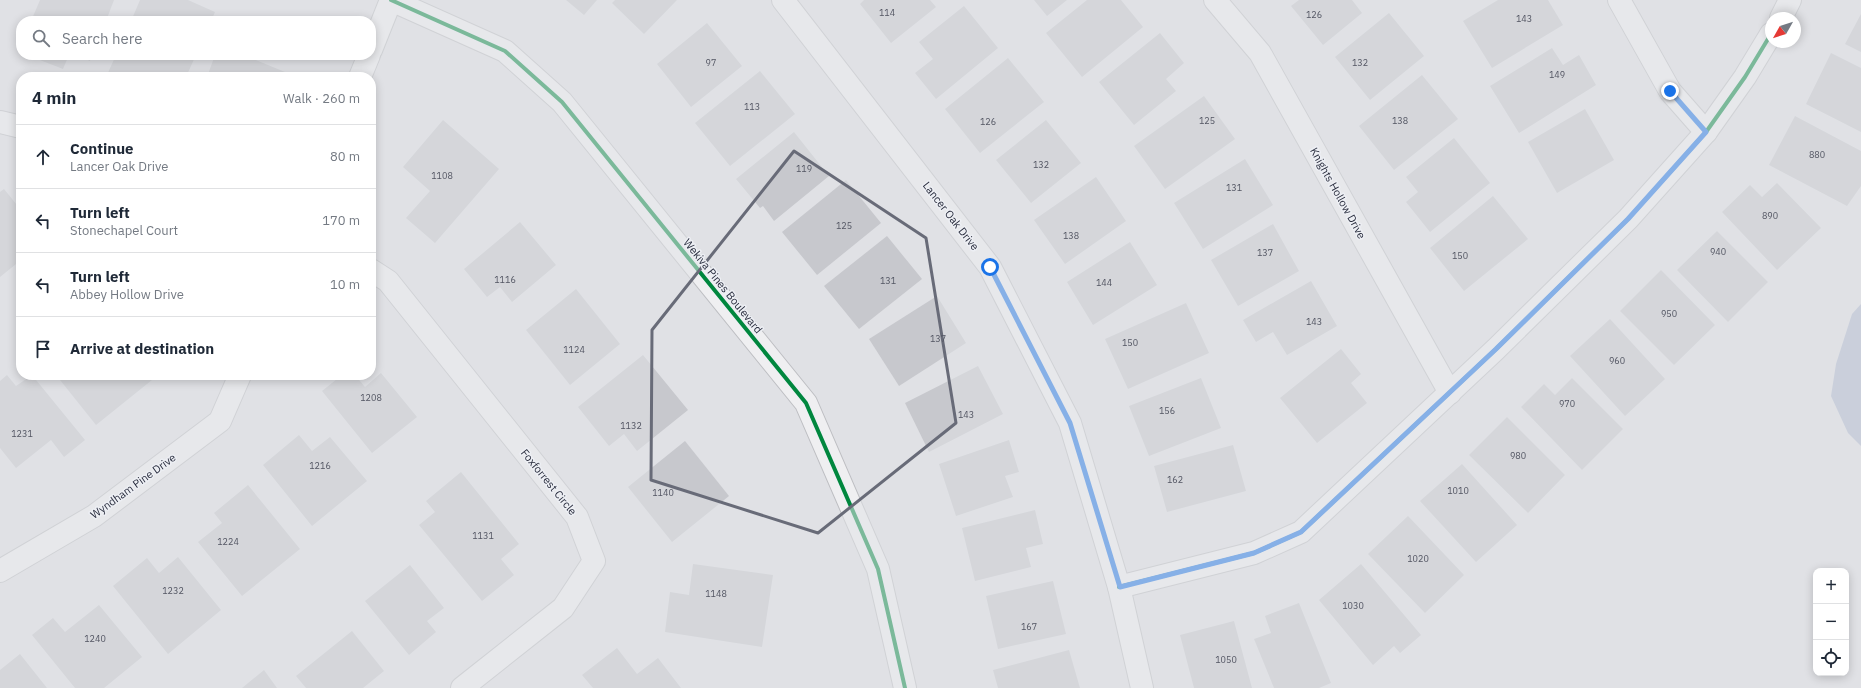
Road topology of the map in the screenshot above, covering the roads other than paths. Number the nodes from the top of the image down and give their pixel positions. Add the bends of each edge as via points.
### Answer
1 (391, 0) edge
2 (782, 0) edge
3 (1215, 0) edge
4 (1619, 0) edge
5 (1790, 0) edge
6 (1784, 12) edge
7 (376, 38) edge
8 (1765, 44) edge
9 (367, 60) edge
10 (362, 72) edge
11 (0, 122) edge
12 (16, 126) edge
13 (1706, 132) junction
14 (376, 273) edge
15 (238, 380) edge
16 (1450, 393) junction
17 (0, 571) edge
18 (1120, 587) junction
19 (462, 688) edge
20 (905, 688) edge
21 (1142, 688) edge

1 - 7 street
1 - 20 street, Wekiva Pines Boulevard via 506,51 562,102 806,403 878,569
2 - 18 street, Lancer Oak Drive via 990,267 1070,423
3 - 16 street, Knights Hollow Drive via 1260,53
4 - 13 street via 1670,91
5 - 6 street
8 - 13 street
9 - 10 street
11 - 12 street
13 - 16 street via 1628,219
14 - 19 street, Foxforrest Circle via 388,281 577,517 594,561 563,608
15 - 17 street, Wyndham Pine Drive via 220,421 94,516
16 - 18 street via 1301,532 1254,553
18 - 21 street, Lancer Oak Drive

